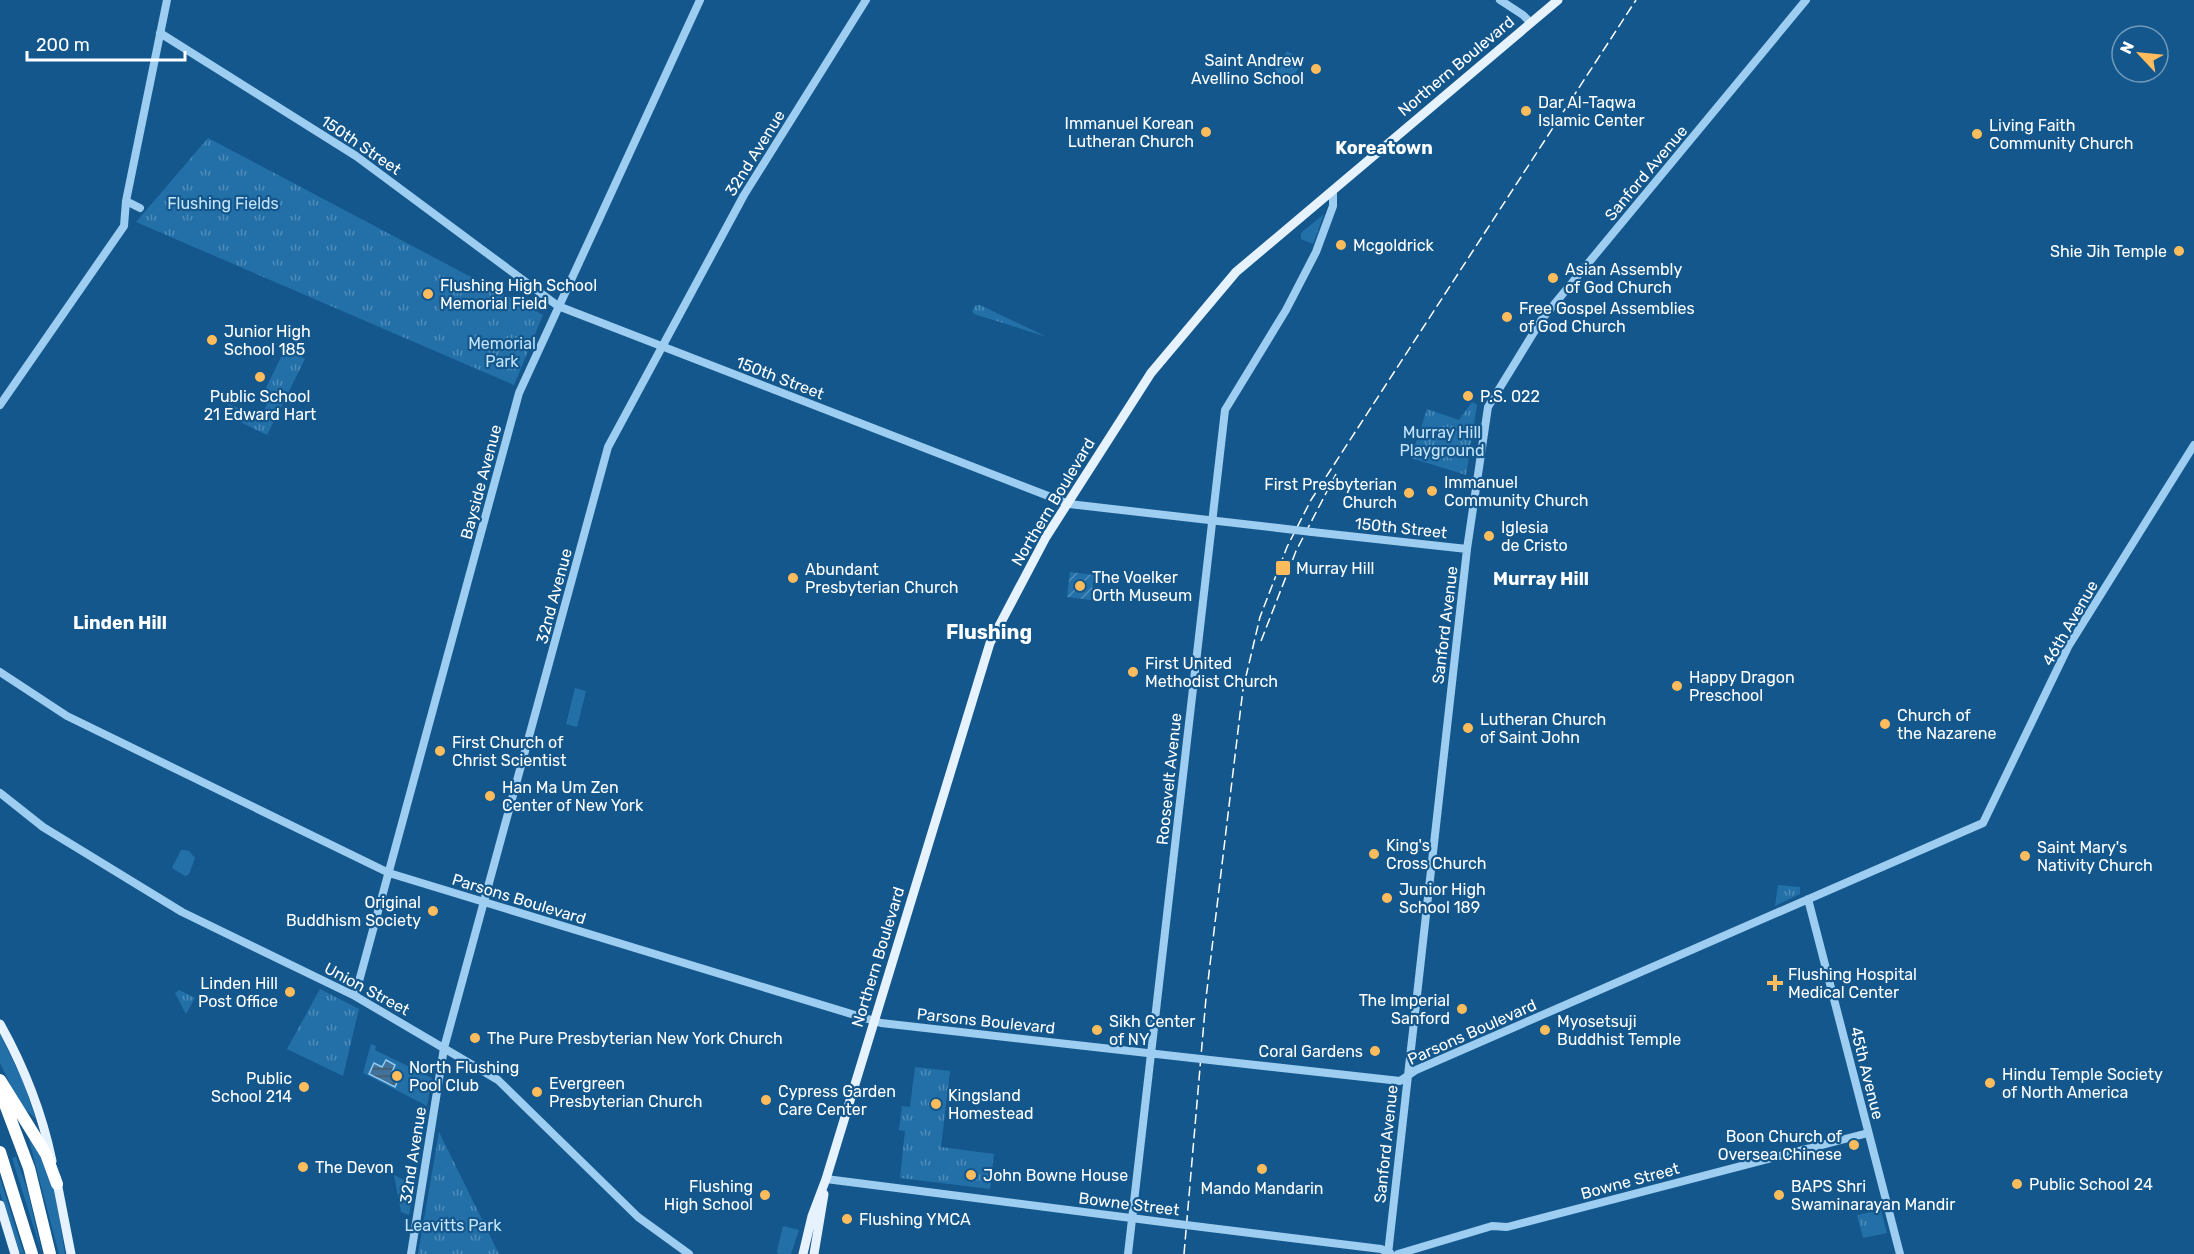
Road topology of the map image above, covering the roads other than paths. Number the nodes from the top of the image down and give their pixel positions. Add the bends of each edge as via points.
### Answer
1 (167, 0) edge
2 (700, 0) edge
3 (866, 0) edge
4 (1500, 0) edge
5 (1558, 0) edge
6 (1806, 0) edge
7 (1531, 23) junction
8 (160, 33) junction
9 (1333, 190) junction
10 (126, 201) junction
11 (140, 208) dead end
12 (558, 306) junction
13 (661, 347) junction
14 (0, 405) edge
15 (2194, 445) edge
16 (1068, 503) junction
17 (1212, 520) junction
18 (1467, 549) junction
19 (0, 672) edge
20 (0, 793) edge
21 (1983, 823) joint
22 (389, 873) junction
23 (1808, 899) junction
24 (483, 902) junction
25 (355, 996) junction
26 (874, 1021) junction
27 (0, 1024) edge
28 (444, 1048) junction
29 (1152, 1054) junction
30 (1408, 1075) junction
31 (0, 1080) edge
32 (0, 1091) edge
33 (1868, 1133) junction
34 (0, 1152) edge
35 (826, 1179) junction
36 (57, 1184) junction
37 (0, 1205) edge
38 (1133, 1218) junction
39 (15, 1254) edge
40 (32, 1254) edge
41 (50, 1254) edge
42 (71, 1254) edge
43 (411, 1254) edge
44 (689, 1254) edge
45 (803, 1254) edge
46 (814, 1254) edge
47 (1128, 1254) edge
48 (1389, 1254) edge
49 (1398, 1254) edge
50 (1900, 1254) edge

1 - 8 street
2 - 12 street, Bayside Avenue
3 - 13 street, 32nd Avenue via 741,201
4 - 7 street
5 - 7 main road, Northern Boulevard
6 - 18 street, Sanford Avenue via 1545,315 1509,371 1488,407
7 - 9 main road, Northern Boulevard
8 - 10 street
8 - 12 street, 150th Street via 356,156
9 - 16 main road, Northern Boulevard via 1232,277 1151,373
9 - 17 street, Roosevelt Avenue via 1333,207 1316,252 1225,410
10 - 11 street
10 - 14 street via 124,226
12 - 13 street, 150th Street
12 - 22 street, Bayside Avenue via 519,393
13 - 16 street, 150th Street
13 - 24 street, 32nd Avenue via 608,447
15 - 21 street, 46th Avenue via 2068,646
16 - 17 street, 150th Street
16 - 26 main road, Northern Boulevard via 990,643
17 - 18 street, 150th Street, bridge
17 - 29 street, Roosevelt Avenue
18 - 30 street, Sanford Avenue
19 - 22 street, Parsons Boulevard via 68,716
20 - 25 street, Union Street via 43,827 182,912
21 - 23 street, Parsons Boulevard
22 - 24 street, Parsons Boulevard
22 - 25 street, Bayside Avenue
23 - 30 street, Parsons Boulevard
23 - 33 street, 45th Avenue
24 - 26 street, Parsons Boulevard
24 - 28 street, 32nd Avenue
25 - 28 street, Union Street
26 - 29 street, Parsons Boulevard
26 - 35 main road, Northern Boulevard
27 - 36 main road via 21,1064 44,1126
28 - 43 street, 32nd Avenue
28 - 44 street, Union Street via 507,1088 638,1217
29 - 30 street, Parsons Boulevard, bridge via 1400,1081
29 - 38 street, Roosevelt Avenue
30 - 48 street, Sanford Avenue
31 - 36 highway via 44,1151
32 - 41 highway via 28,1168
33 - 49 street, Bowne Street via 1507,1227 1492,1226
33 - 50 street, 45th Avenue
34 - 40 highway
35 - 38 street, Bowne Street
35 - 45 main road, Northern Boulevard
35 - 46 main road, Northern Boulevard
36 - 42 main road
37 - 39 main road
38 - 47 street, Roosevelt Avenue
38 - 48 street, Bowne Street, bridge via 1381,1249

